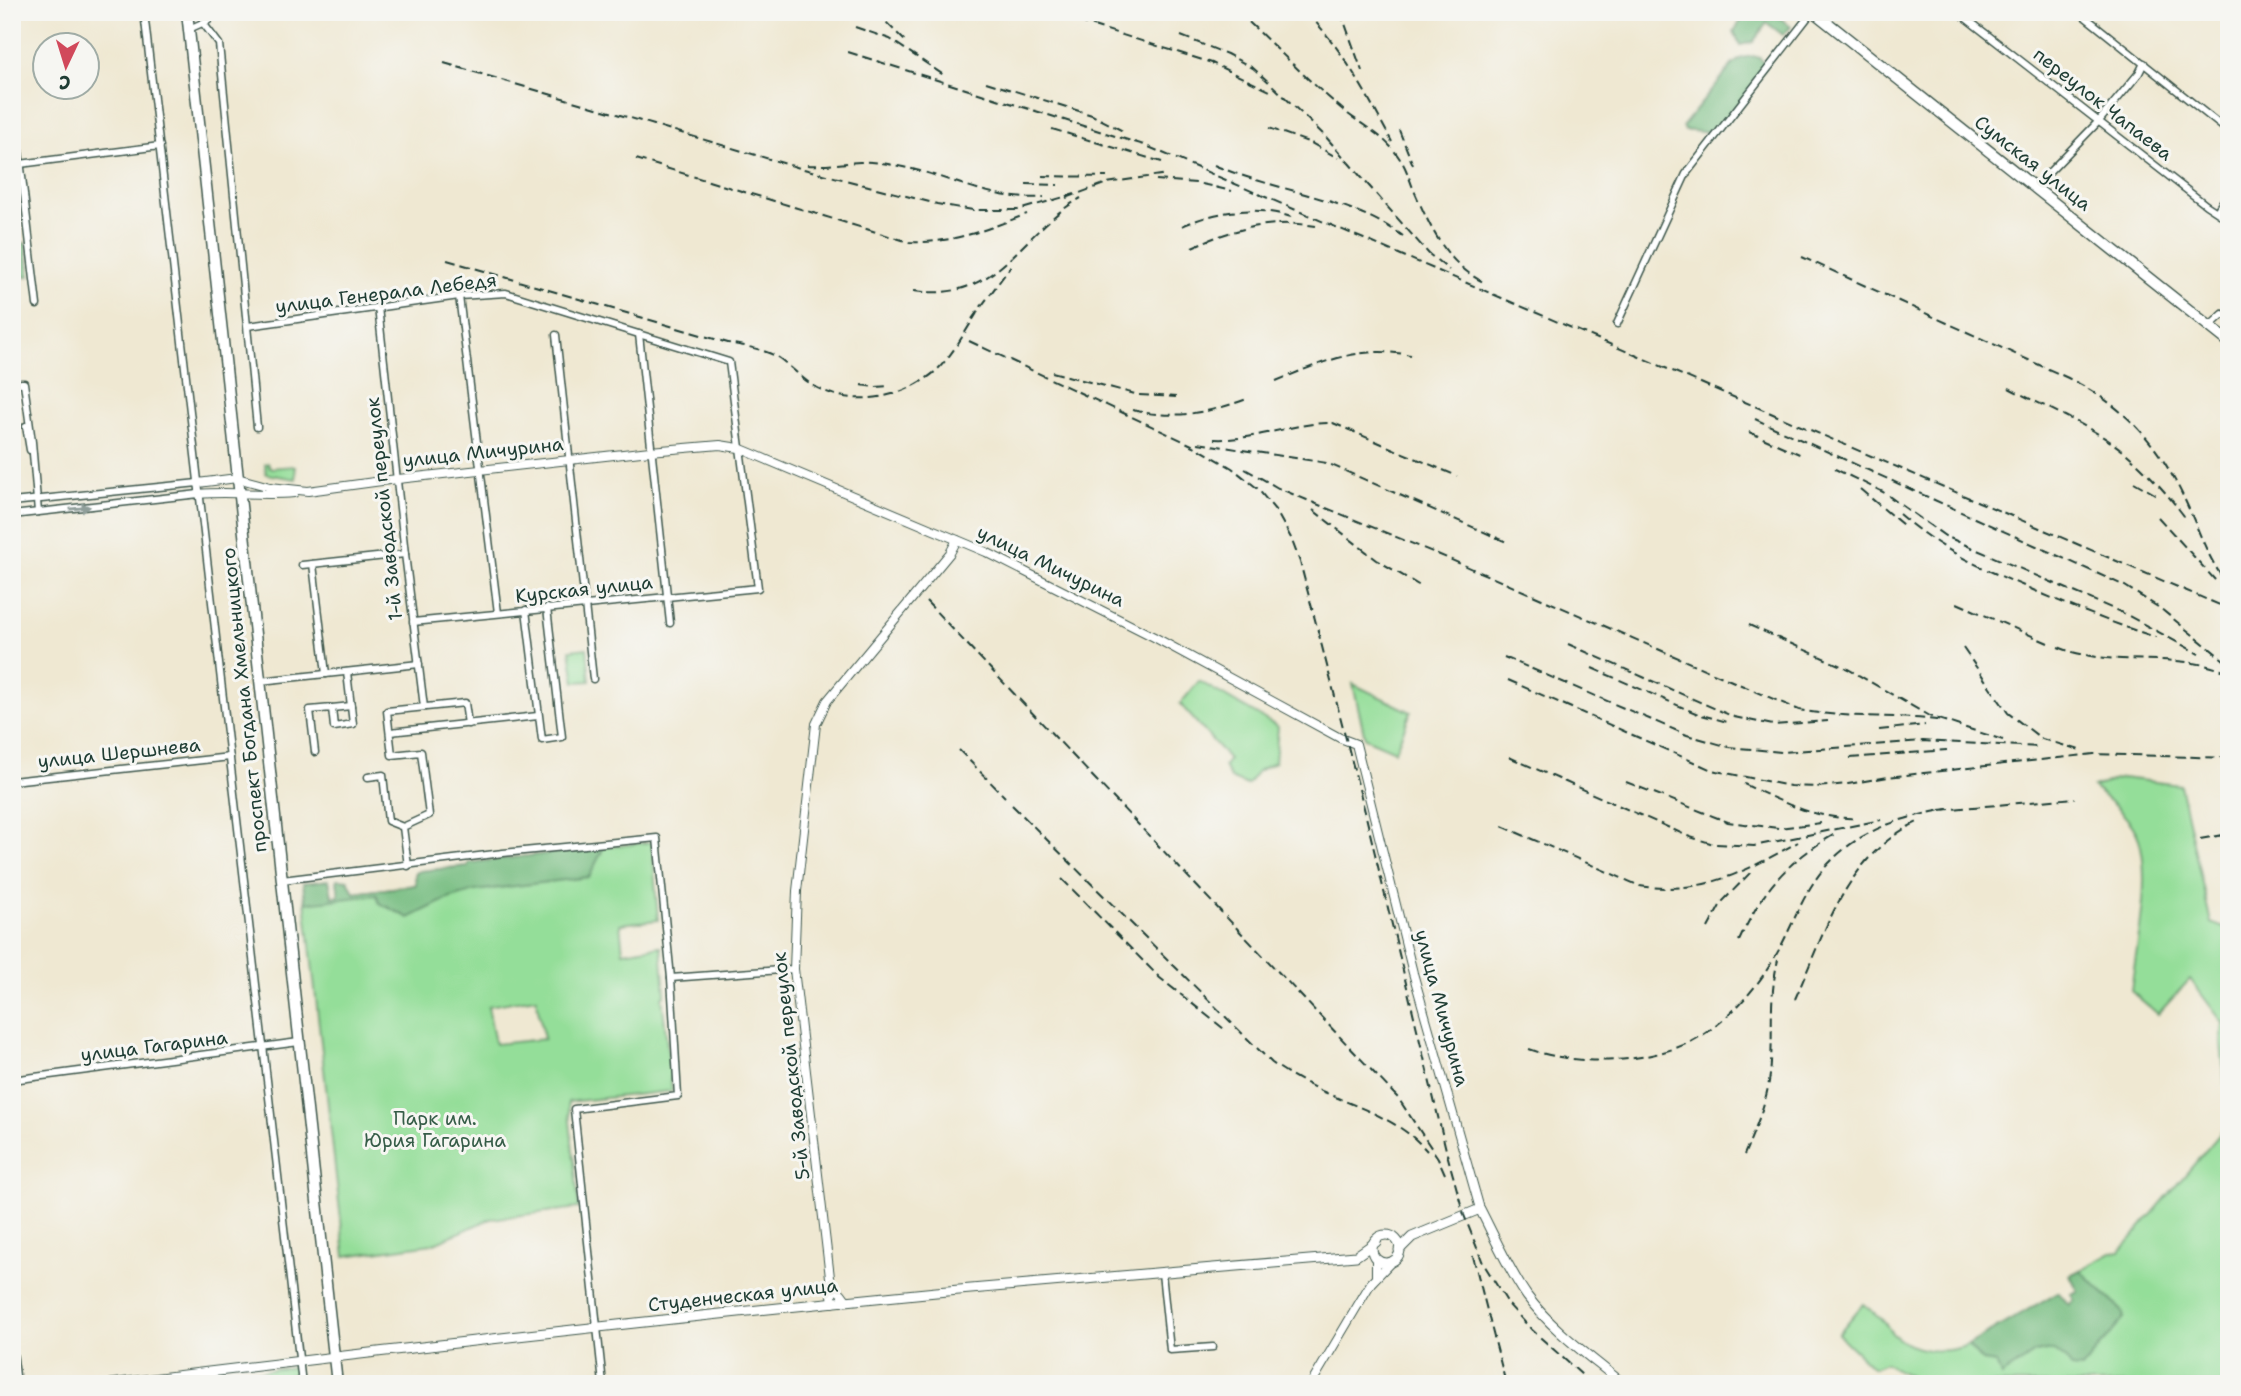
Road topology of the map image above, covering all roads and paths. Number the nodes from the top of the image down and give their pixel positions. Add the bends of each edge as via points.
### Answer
1 (144, 12) edge
2 (187, 12) edge
3 (211, 12) edge
4 (1813, 12) edge
5 (1958, 12) edge
6 (2078, 12) edge
7 (203, 23) junction
8 (189, 29) junction
9 (2144, 63) junction
10 (12, 91) edge
11 (2099, 121) junction
12 (2229, 134) edge
13 (160, 146) junction
14 (20, 164) junction
15 (2035, 187) junction
16 (2229, 192) edge
17 (2217, 211) junction
18 (2229, 220) edge
19 (459, 296) junction
20 (37, 304) dead end
21 (378, 307) junction
22 (2229, 318) edge
23 (1617, 324) dead end
24 (248, 326) junction
25 (2210, 326) junction
26 (639, 334) junction
27 (556, 335) dead end
28 (2229, 342) edge
29 (12, 384) edge
30 (257, 427) dead end
31 (739, 449) junction
32 (650, 451) junction
33 (568, 461) junction
34 (481, 470) junction
35 (237, 478) junction
36 (396, 479) junction
37 (198, 483) junction
38 (308, 491) junction
39 (200, 494) junction
40 (239, 495) junction
41 (37, 499) junction
42 (12, 502) edge
43 (38, 512) junction
44 (12, 515) edge
45 (957, 540) junction
46 (405, 554) junction
47 (313, 564) junction
48 (302, 565) dead end
49 (667, 596) junction
50 (586, 604) junction
51 (547, 608) junction
52 (526, 610) junction
53 (498, 613) junction
54 (413, 622) junction
55 (670, 623) dead end
56 (419, 664) junction
57 (347, 672) junction
58 (326, 674) junction
59 (593, 679) dead end
60 (260, 681) junction
61 (351, 706) junction
62 (424, 707) junction
63 (332, 708) junction
64 (538, 716) junction
65 (468, 724) junction
66 (390, 732) junction
67 (315, 752) dead end
68 (230, 757) junction
69 (368, 777) dead end
70 (12, 781) edge
71 (403, 827) junction
72 (408, 866) junction
73 (282, 880) junction
74 (794, 969) junction
75 (671, 978) junction
76 (299, 1042) junction
77 (263, 1047) junction
78 (12, 1080) edge
79 (1480, 1209) junction
80 (1396, 1237) junction
81 (1412, 1237) junction
82 (1376, 1241) junction
83 (1399, 1251) junction
84 (1356, 1256) junction
85 (1376, 1260) junction
86 (1391, 1262) junction
87 (1162, 1273) junction
88 (1376, 1277) junction
89 (831, 1286) junction
90 (847, 1301) junction
91 (833, 1303) junction
92 (597, 1329) junction
93 (12, 1343) edge
94 (1213, 1347) dead end
95 (334, 1357) junction
96 (299, 1361) junction
97 (18, 1384) edge
98 (111, 1384) edge
99 (302, 1384) edge
100 (337, 1384) edge
101 (603, 1384) edge
102 (1311, 1384) edge
103 (1623, 1384) edge

1 - 13 street
2 - 8 main road, проспект Богдана Хмельницкого
3 - 7 street
4 - 15 main road, Сумская улица
4 - 23 street via 1686,174
5 - 11 street, переулок Чапаева
6 - 9 street
7 - 8 street
7 - 24 street via 219,44
8 - 35 main road, проспект Богдана Хмельницкого
9 - 11 street
9 - 12 street
10 - 14 street
11 - 15 street
11 - 17 street, переулок Чапаева
13 - 14 street
13 - 37 street
14 - 20 street
15 - 25 main road, Сумская улица
16 - 17 street
17 - 18 street, переулок Чапаева
19 - 21 street, улица Генерала Лебедя
19 - 26 street, улица Генерала Лебедя via 506,293
19 - 34 street
21 - 24 street, улица Генерала Лебедя
21 - 36 street, 1-й Заводской переулок
22 - 25 street via 2223,314
24 - 30 street
25 - 28 main road, Сумская улица
26 - 31 street, улица Генерала Лебедя via 729,362
26 - 32 street
27 - 33 street
29 - 41 street via 21,383
31 - 32 street, улица Мичурина via 720,445
31 - 45 street, улица Мичурина
31 - 49 street, Курская улица via 758,588
32 - 33 street, улица Мичурина
32 - 49 street
33 - 34 street, улица Мичурина
33 - 50 street
34 - 36 street, улица Мичурина
34 - 53 street
35 - 37 street, улица Мичурина
35 - 38 street, улица Мичурина
35 - 40 main road, проспект Богдана Хмельницкого
36 - 38 street, улица Мичурина
36 - 46 street, 1-й Заводской переулок
37 - 39 street
37 - 41 street, улица Мичурина
38 - 40 street
39 - 40 street
43 -> 39 street
39 - 68 street
40 - 60 main road, проспект Богдана Хмельницкого
41 - 42 street, улица Мичурина
41 - 43 street
43 - 44 street
45 - 74 street, 5-й Заводской переулок via 827,701 816,724 797,891
45 - 79 street, улица Мичурина via 1071,593 1356,744 1413,973
46 - 47 street
46 - 54 street, 1-й Заводской переулок
47 - 48 street
47 - 58 street
49 - 50 street, Курская улица
49 - 55 street
50 - 51 street, Курская улица
50 - 59 street
51 - 52 street, Курская улица
51 - 64 street via 562,737 542,740
52 - 53 street, Курская улица
52 - 64 street
53 - 54 street, Курская улица
54 - 56 street, 1-й Заводской переулок
56 - 57 street
56 - 62 street, 1-й Заводской переулок
57 - 58 street
57 - 61 street
58 - 60 street
60 - 73 main road, проспект Богдана Хмельницкого
61 - 63 street
61 - 63 street via 353,724 334,727
62 - 65 street via 465,703
62 - 66 street via 387,711
63 - 67 street via 310,710
64 - 65 street
65 - 66 street
66 - 71 street via 392,755 421,752 429,815
68 - 70 street, улица Шершнева
68 - 77 street
69 - 71 street via 383,775 388,821
71 - 72 street
72 - 73 street
72 - 75 street via 657,838
73 - 76 main road, проспект Богдана Хмельницкого
74 - 75 street
74 - 89 street, 5-й Заводской переулок
75 - 92 street via 678,1096 574,1109
76 - 77 street, улица Гагарина
76 - 95 main road, проспект Богдана Хмельницкого
77 - 78 street, улица Гагарина
77 - 96 street
79 - 81 main road
79 - 103 main road, улица Мичурина via 1527,1295
80 - 81 main road
80 - 82 main road via 1385,1234
80 - 83 main road
81 - 83 main road
82 - 84 main road
82 - 85 main road
83 - 86 main road
84 - 85 main road
84 - 87 main road, Студенческая улица
85 - 86 main road
85 - 88 street
86 - 88 street
87 - 90 main road, Студенческая улица
87 - 94 street via 1170,1350
88 - 102 street
89 - 90 street
89 - 91 street, 5-й Заводской переулок
90 - 91 main road, Студенческая улица
91 - 92 main road, Студенческая улица
92 - 95 main road, Студенческая улица
92 - 101 street
93 - 97 street
95 - 96 main road, Студенческая улица
95 - 100 main road, проспект Богдана Хмельницкого
96 - 98 main road, Студенческая улица
96 - 99 street

